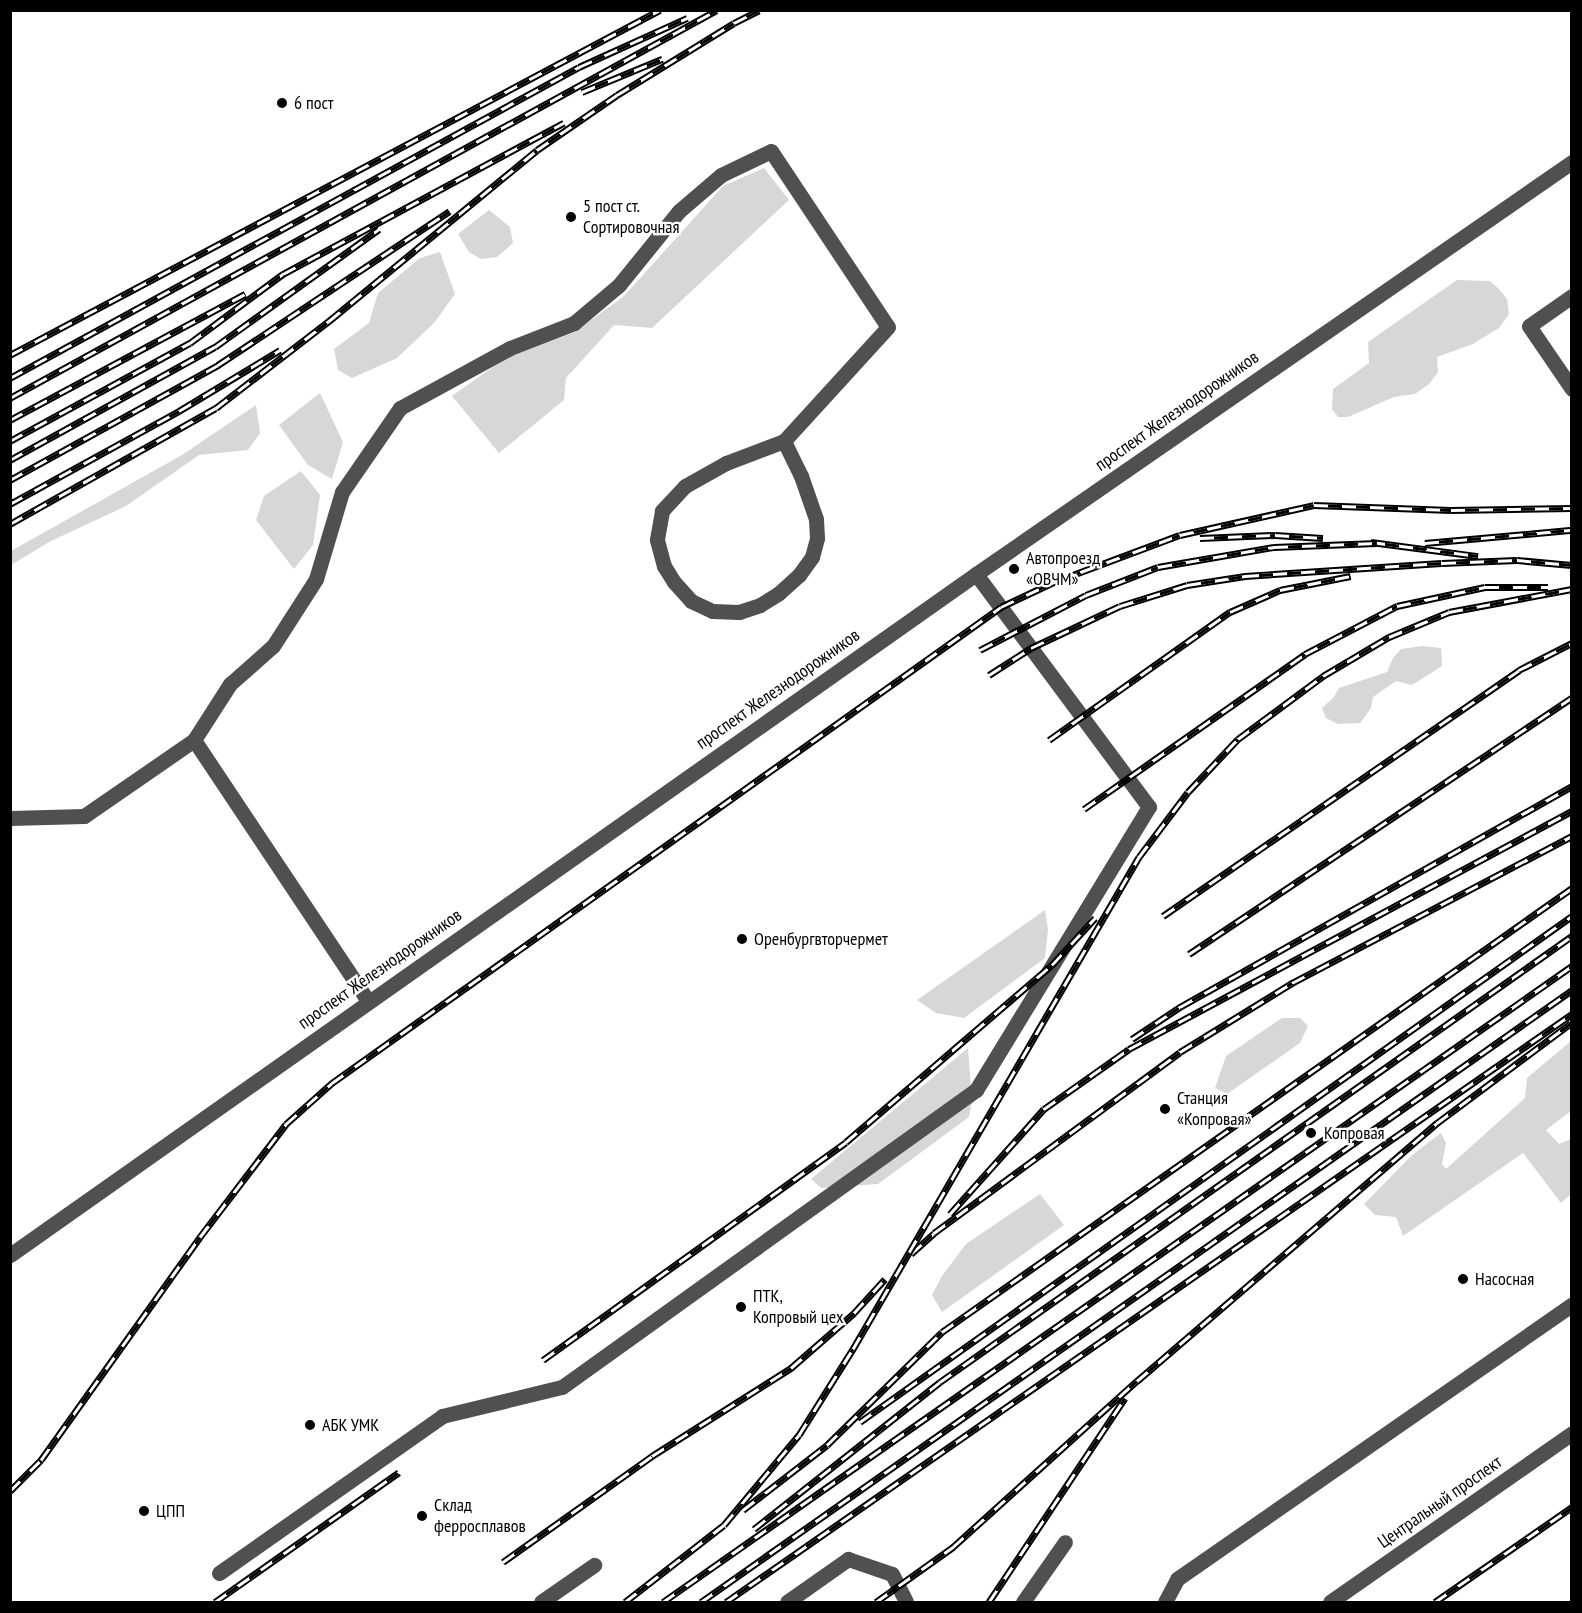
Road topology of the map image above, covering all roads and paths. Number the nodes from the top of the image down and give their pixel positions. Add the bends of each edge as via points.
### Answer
1 (1572, 162) edge
2 (1572, 296) edge
3 (1572, 389) edge
4 (784, 441) junction
5 (976, 574) junction
6 (194, 740) junction
7 (10, 818) edge
8 (368, 1001) junction
9 (10, 1255) edge
10 (1572, 1304) edge
11 (1572, 1433) edge
12 (1065, 1542) dead end
13 (594, 1565) dead end
14 (219, 1573) dead end
15 (541, 1602) edge
16 (787, 1602) edge
17 (906, 1602) edge
18 (1023, 1602) edge
19 (1165, 1602) edge
20 (1330, 1602) edge

1 - 5 street, проспект Железнодорожников
2 - 3 street via 1529,326
4 - 4 street via 726,463 685,486 662,511 657,540 664,566 691,601 712,611 739,612 760,605 799,575 812,557 816,519
4 - 6 street via 888,327 771,151 720,174 679,211 619,285 574,323 510,348 400,408 342,492 316,579 273,646 230,684
5 - 8 street, проспект Железнодорожников
5 - 14 street via 1149,807 976,1090 562,1387 442,1416
6 - 7 street via 84,816
6 - 8 street
8 - 9 street, проспект Железнодорожников
10 - 19 street via 1177,1579
11 - 20 street, Центральный проспект
12 - 18 street
13 - 15 street
16 - 17 street via 848,1559 892,1574

